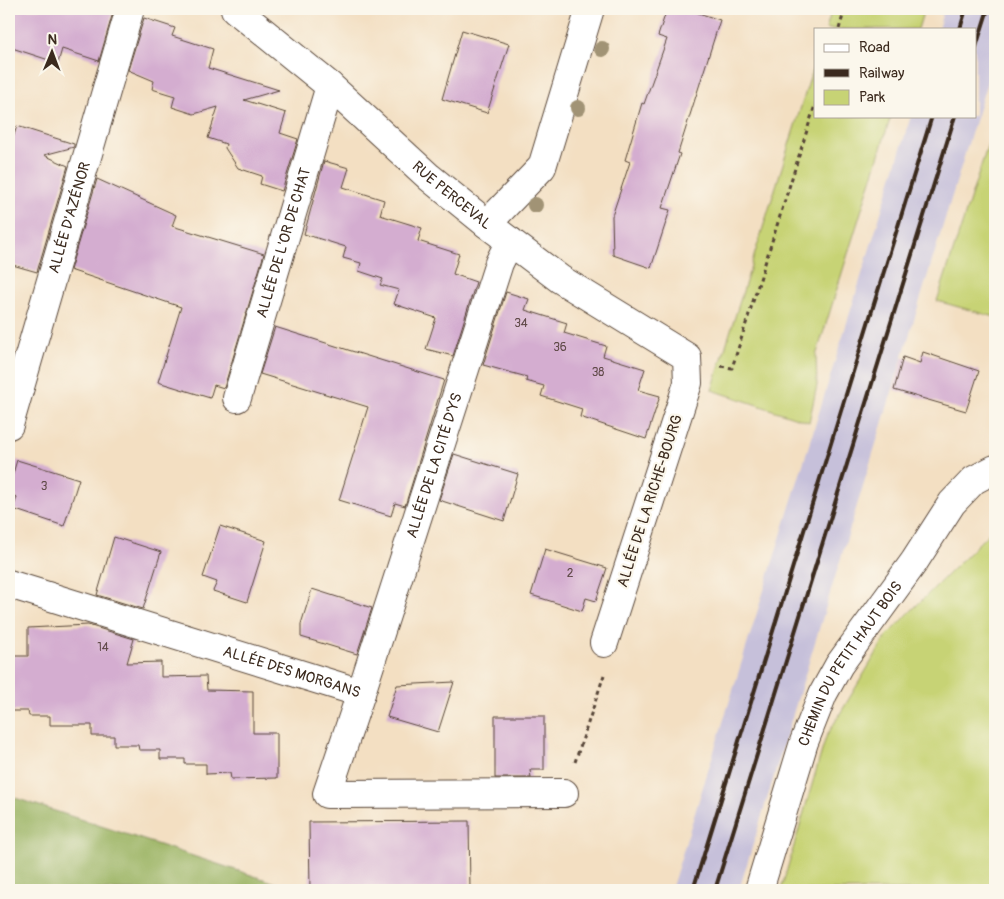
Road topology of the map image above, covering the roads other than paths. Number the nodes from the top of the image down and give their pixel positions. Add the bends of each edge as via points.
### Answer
1 (130, 9) edge
2 (235, 9) edge
3 (590, 9) edge
4 (330, 86) junction
5 (487, 224) junction
6 (510, 241) junction
7 (687, 357) joint
8 (237, 398) dead end
9 (9, 425) edge
10 (995, 469) edge
11 (9, 584) edge
12 (604, 644) road end
13 (361, 693) junction
14 (564, 793) road end
15 (759, 890) edge

1 - 9 street, ALLÉE D'AZÉNOR
2 - 4 street, RUE PERCEVAL
3 - 5 street via 542,167
4 - 5 street, RUE PERCEVAL via 429,177
4 - 8 street, ALLÉE DE L'OR DE CHAT
5 - 6 street, RUE PERCEVAL
6 - 7 street, RUE PERCEVAL via 560,279
6 - 13 street, ALLÉE DE LA CITÉ D'YS via 499,263
7 - 12 street, ALLÉE DE LA RICHE-BOURG via 688,383
10 - 15 street, CHEMIN DU PETIT HAUT BOIS via 974,480 952,503 923,549 839,665 823,694 804,742
11 - 13 street, ALLÉE DES MORGANS
13 - 14 street, ALLÉE DES MORGANS via 327,794

